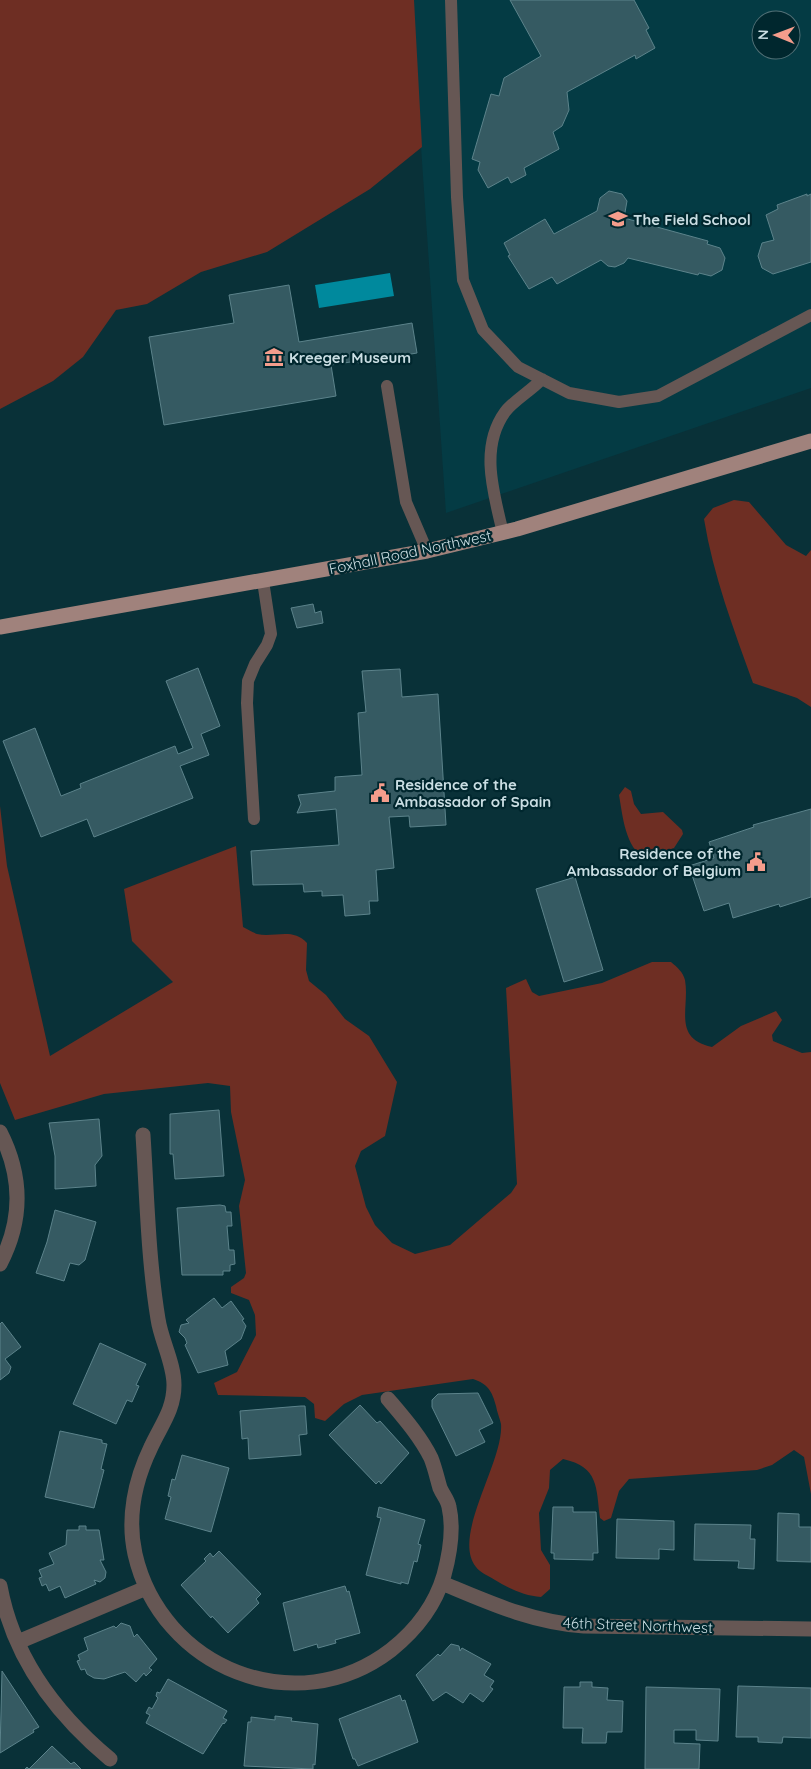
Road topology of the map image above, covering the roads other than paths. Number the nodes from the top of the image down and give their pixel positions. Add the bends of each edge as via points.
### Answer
1 (451, 0) edge
2 (811, 316) edge
3 (542, 379) junction
4 (387, 386) dead end
5 (811, 441) edge
6 (503, 532) junction
7 (427, 551) junction
8 (263, 581) junction
9 (0, 627) edge
10 (254, 819) dead end
11 (0, 1132) edge
12 (142, 1135) dead end
13 (0, 1264) edge
14 (388, 1399) dead end
15 (442, 1583) junction
16 (0, 1586) edge
17 (146, 1588) junction
18 (811, 1629) edge
19 (18, 1642) junction
20 (110, 1759) dead end

1 - 3 lane via 463,280 483,330 518,366
2 - 3 lane via 658,396 619,402 569,393
3 - 6 lane via 505,412 490,445 492,487
4 - 7 lane via 406,502
5 - 6 main road, Foxhall Road Northwest
6 - 7 main road, Foxhall Road Northwest
7 - 8 main road, Foxhall Road Northwest
8 - 9 main road, Foxhall Road Northwest
8 - 10 lane via 270,634 268,645 248,681 246,703
11 - 13 street via 15,1167 18,1198 14,1229
12 - 17 street via 158,1320 174,1381 173,1403 166,1424 142,1466 133,1506 133,1547
14 - 15 street via 425,1448 449,1504 450,1545
15 - 17 street via 430,1609 417,1626 385,1655 334,1678 294,1684 256,1679 231,1671 206,1657 170,1626
15 - 18 street, 46th Street Northwest via 517,1614 550,1622 584,1626
16 - 19 street
17 - 19 street
19 - 20 street via 32,1672 58,1710 86,1740

